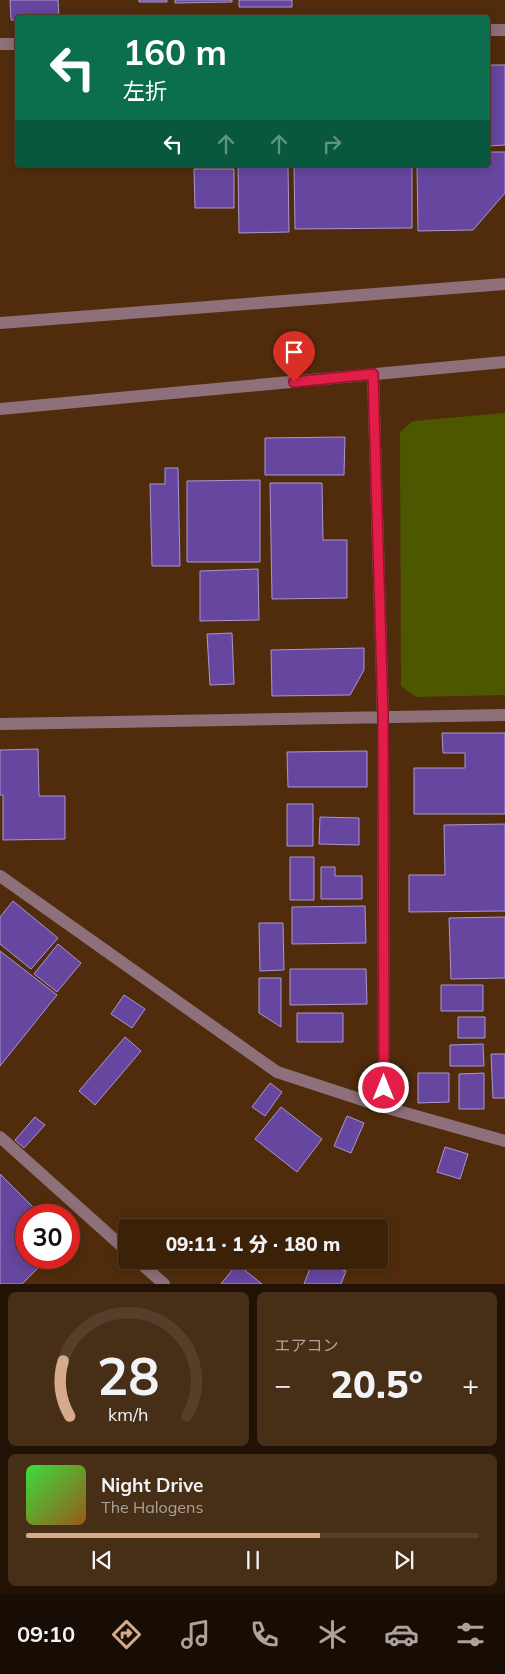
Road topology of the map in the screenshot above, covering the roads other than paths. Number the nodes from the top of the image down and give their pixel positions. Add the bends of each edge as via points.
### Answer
1 (490, 30) edge
2 (505, 30) edge
3 (0, 44) edge
4 (15, 44) edge
5 (505, 284) edge
6 (0, 324) edge
7 (505, 362) edge
8 (373, 374) junction
9 (0, 409) edge
10 (505, 715) edge
11 (383, 716) junction
12 (0, 724) edge
13 (0, 876) edge
14 (384, 1107) junction
15 (0, 1137) edge
16 (505, 1142) edge
17 (118, 1243) edge
18 (147, 1269) edge
19 (164, 1284) edge

1 - 2 street
3 - 4 street
5 - 6 street
7 - 8 street
8 - 9 street
8 - 11 street
10 - 11 street
11 - 12 street
11 - 14 street
13 - 14 street via 277,1072
14 - 16 street
15 - 17 street
18 - 19 street

